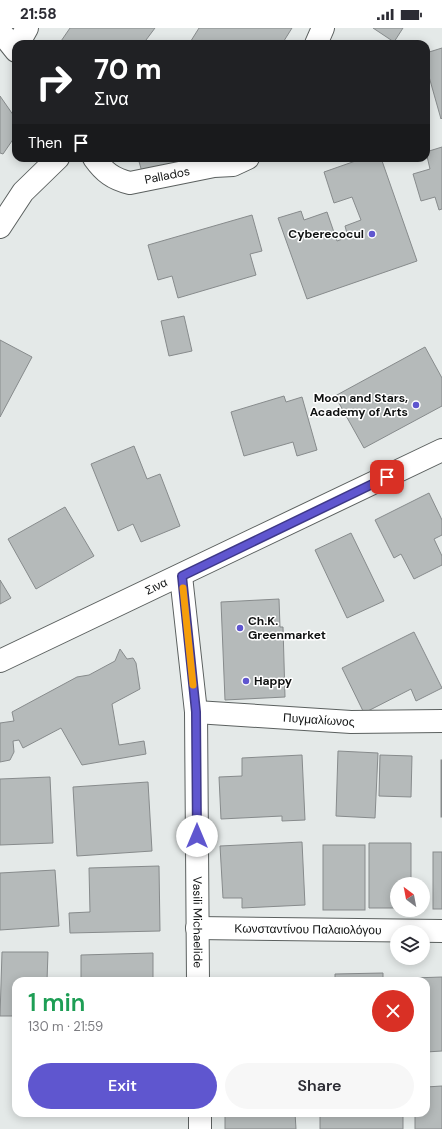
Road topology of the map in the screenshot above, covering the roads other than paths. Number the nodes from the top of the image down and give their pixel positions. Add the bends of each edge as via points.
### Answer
1 (27, 28) edge
2 (324, 28) edge
3 (0, 31) edge
4 (20, 40) edge
5 (318, 40) edge
6 (12, 44) edge
7 (54, 162) edge
8 (97, 162) edge
9 (238, 162) edge
10 (0, 227) edge
11 (442, 450) edge
12 (182, 576) junction
13 (0, 661) edge
14 (196, 712) junction
15 (442, 722) edge
16 (197, 928) junction
17 (442, 931) edge
18 (198, 977) edge
19 (200, 1117) edge
20 (200, 1129) edge

1 - 4 street
2 - 5 street
3 - 6 street
7 - 10 street via 23,192
8 - 9 street, Pallados via 106,173 117,180 130,183
11 - 12 street, Σινα
12 - 13 street, Σινα
12 - 14 street, Vasili Michaelide
14 - 15 street, Πυγμαλίωνος via 352,722
14 - 16 street, Vasili Michaelide
16 - 17 street, Κωνσταντίνου Παλαιολόγου
16 - 18 street, Vasili Michaelide
19 - 20 street

